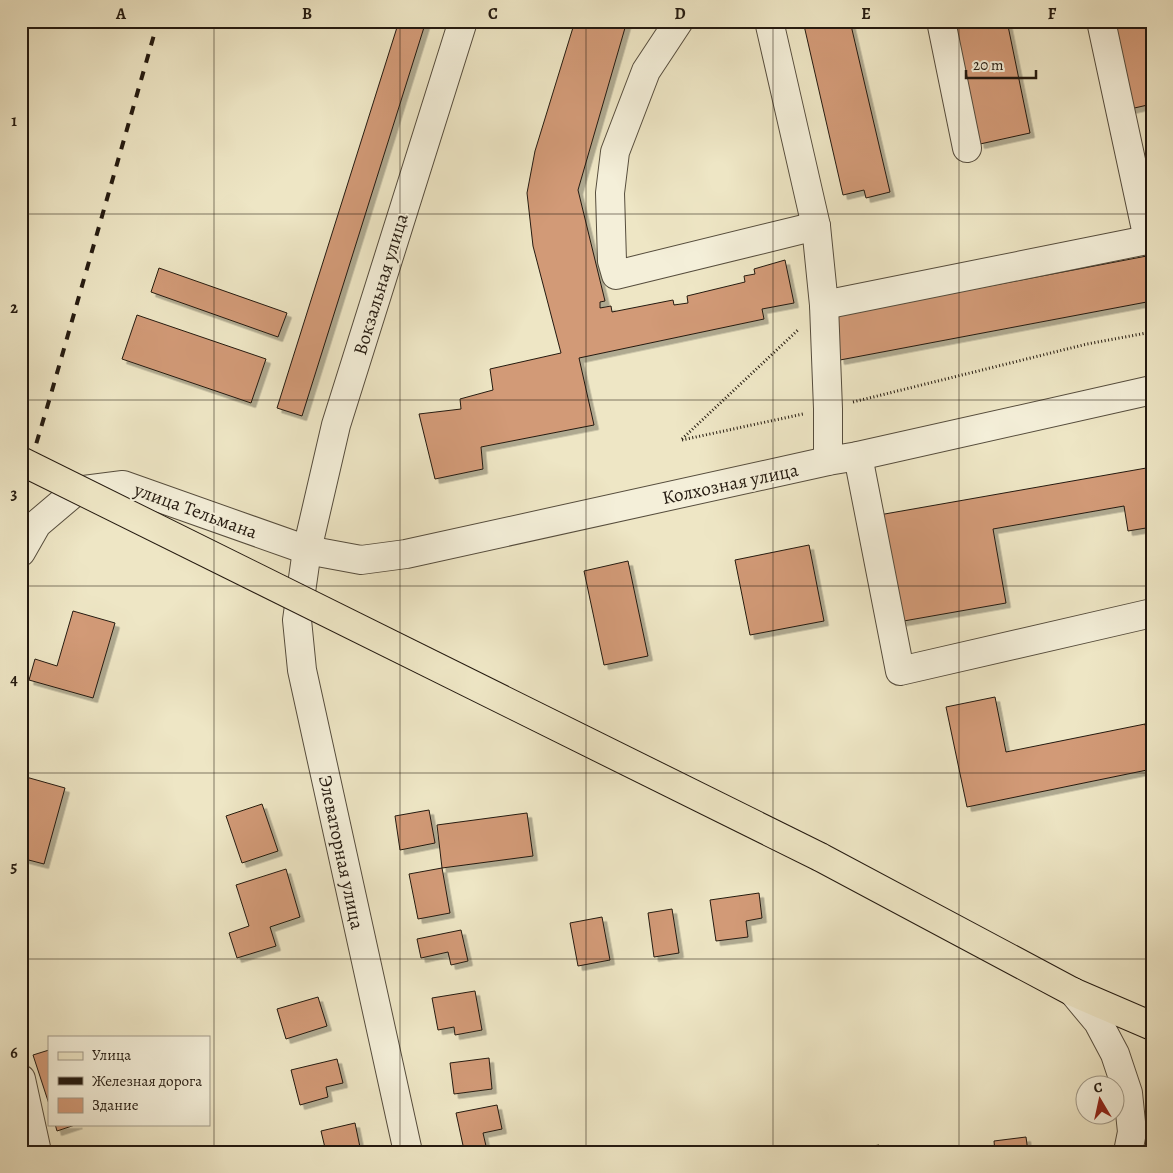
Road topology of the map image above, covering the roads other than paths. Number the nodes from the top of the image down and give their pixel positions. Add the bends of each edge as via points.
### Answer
1 (463, 21) edge
2 (679, 21) edge
3 (769, 21) edge
4 (941, 21) edge
5 (1101, 21) edge
6 (967, 148) dead end
7 (816, 226) junction
8 (1150, 239) edge
9 (824, 305) junction
10 (1152, 390) edge
11 (858, 456) junction
12 (21, 461) edge
13 (828, 461) junction
14 (307, 550) junction
15 (21, 552) edge
16 (1152, 613) edge
17 (1073, 992) junction
18 (1152, 1026) edge
19 (21, 1079) edge
20 (36, 1152) edge
21 (408, 1152) edge
22 (1128, 1152) edge

1 - 14 street, Вокзальная улица via 336,425
2 - 7 street via 646,71 615,152 610,193 612,261 616,275
3 - 7 street
4 - 6 street
5 - 8 street
7 - 9 street
8 - 9 street
9 - 13 street
10 - 11 street, Колхозная улица
11 - 13 street, Колхозная улица
11 - 16 street via 900,671
12 - 17 main road, bridge via 820,856
13 - 14 street, Колхозная улица via 406,554 361,560
14 - 15 street, улица Тельмана via 123,485 76,491 37,524
14 - 21 street, Элеваторная улица via 297,620 302,670
17 - 18 main road
17 - 22 street via 1098,1022 1115,1054 1128,1092 1132,1132
19 - 20 street

